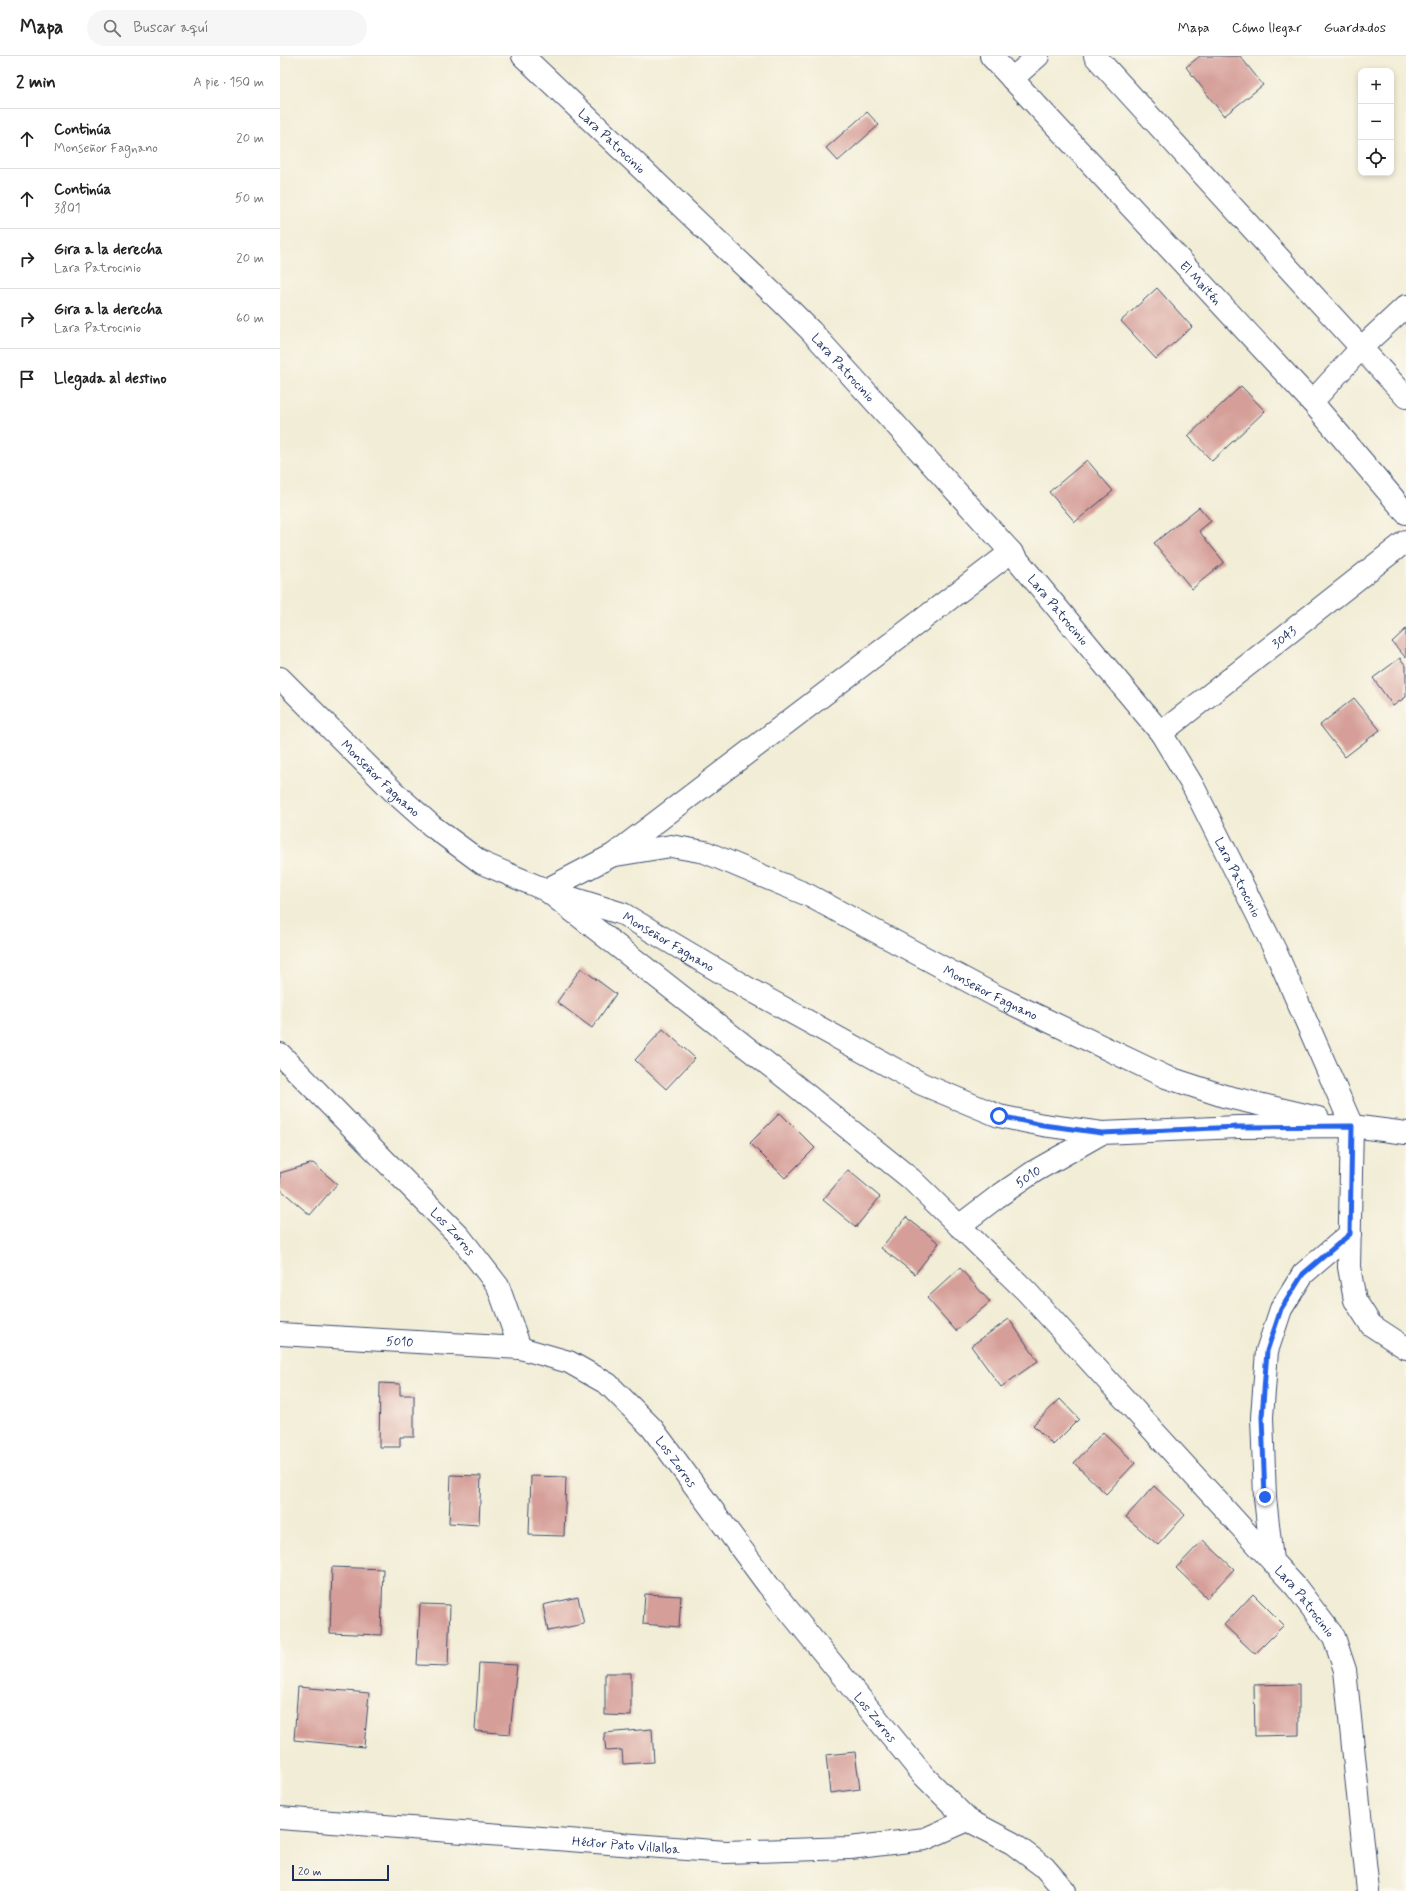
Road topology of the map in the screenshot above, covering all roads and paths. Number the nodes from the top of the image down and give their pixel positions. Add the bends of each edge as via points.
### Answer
1 (523, 56) edge
2 (991, 56) edge
3 (1038, 56) edge
4 (1095, 56) edge
5 (1012, 80) junction
6 (1406, 306) edge
7 (1362, 347) junction
8 (1406, 397) edge
9 (1312, 402) junction
10 (1406, 513) edge
11 (1406, 541) edge
12 (1010, 552) junction
13 (280, 678) edge
14 (1161, 733) junction
15 (613, 855) junction
16 (546, 890) junction
17 (280, 1054) edge
18 (1352, 1126) junction
19 (1102, 1133) junction
20 (1406, 1133) edge
21 (959, 1226) junction
22 (1350, 1234) junction
23 (280, 1334) edge
24 (520, 1348) junction
25 (1406, 1348) edge
26 (1272, 1561) junction
27 (280, 1818) edge
28 (968, 1820) junction
29 (1065, 1891) edge
30 (1368, 1891) edge

1 - 12 street, Lara Patrocinio via 781,301
2 - 5 street, El Maitén
3 - 5 street
4 - 7 street
5 - 9 street, El Maitén
6 - 7 street
7 - 8 street
7 - 9 street
9 - 10 street, El Maitén
11 - 14 street, 3043
12 - 14 street, Lara Patrocinio
12 - 15 street
13 - 16 street, Monseñor Fagnano via 395,793 432,826 482,863
14 - 18 street, Lara Patrocinio via 1193,786 1275,950
15 - 16 street
15 - 18 street, Monseñor Fagnano via 671,846 705,852 808,894 996,996 1166,1077 1224,1096
16 - 19 street, Monseñor Fagnano via 623,914 749,989 922,1084 999,1116
16 - 21 street via 899,1170
17 - 24 street, Los Zorros via 460,1237 498,1286
18 - 19 street, Monseñor Fagnano via 1238,1127
18 - 20 street
18 - 22 street, Lara Patrocinio
19 - 21 street, 5010 via 1035,1171
21 - 26 street via 1027,1292
22 - 25 street via 1349,1267 1355,1300 1372,1325
22 - 26 street, Lara Patrocinio via 1303,1274 1281,1309 1267,1351 1262,1417 1265,1497
23 - 24 street, 5010
24 - 28 street, Los Zorros via 568,1362 608,1384 652,1428 773,1591 924,1776
26 - 30 street, Lara Patrocinio via 1334,1636 1346,1670
27 - 28 street, Héctor Pato Villalba via 726,1852 850,1848 925,1839
28 - 29 street, Los Zorros via 1012,1843 1044,1867

